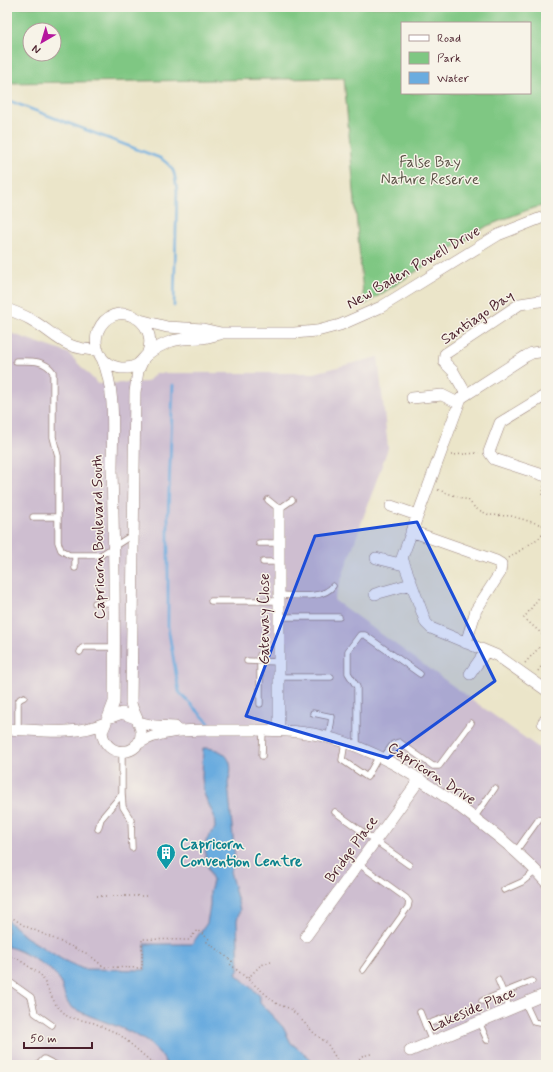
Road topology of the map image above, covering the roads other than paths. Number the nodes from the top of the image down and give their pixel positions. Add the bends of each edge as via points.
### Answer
1 (546, 216) edge
2 (546, 300) edge
3 (7, 309) edge
4 (140, 320) junction
5 (221, 333) junction
6 (546, 351) edge
7 (99, 353) junction
8 (145, 357) junction
9 (16, 361) dead end
10 (466, 394) junction
11 (546, 394) edge
12 (412, 398) dead end
13 (458, 403) junction
14 (546, 476) edge
15 (268, 500) dead end
16 (292, 500) dead end
17 (391, 506) dead end
18 (279, 509) junction
19 (417, 515) junction
20 (33, 517) dead end
21 (58, 517) junction
22 (411, 531) junction
23 (132, 535) junction
24 (259, 543) dead end
25 (279, 543) junction
26 (113, 548) junction
27 (75, 555) junction
28 (376, 558) dead end
29 (263, 562) dead end
30 (279, 562) junction
31 (404, 566) junction
32 (75, 568) dead end
33 (411, 584) junction
34 (333, 586) dead end
35 (375, 594) dead end
36 (279, 598) junction
37 (211, 601) dead end
38 (95, 603) dead end
39 (114, 603) junction
40 (279, 617) junction
41 (339, 617) dead end
42 (466, 643) junction
43 (114, 647) junction
44 (486, 651) junction
45 (80, 652) dead end
46 (260, 655) dead end
47 (247, 661) dead end
48 (260, 661) junction
49 (279, 662) junction
50 (420, 674) dead end
51 (470, 674) dead end
52 (279, 677) junction
53 (331, 677) dead end
54 (546, 690) edge
55 (24, 697) dead end
56 (260, 704) dead end
57 (313, 713) dead end
58 (106, 720) junction
59 (137, 720) junction
60 (471, 723) dead end
61 (7, 729) edge
62 (18, 730) junction
63 (69, 730) junction
64 (208, 730) junction
65 (263, 730) junction
66 (279, 730) junction
67 (329, 737) junction
68 (104, 742) junction
69 (345, 742) junction
70 (136, 745) junction
71 (357, 746) junction
72 (122, 752) junction
73 (262, 756) dead end
74 (381, 756) junction
75 (420, 779) junction
76 (495, 788) dead end
77 (122, 794) junction
78 (335, 812) dead end
79 (474, 818) junction
80 (539, 819) dead end
81 (98, 829) dead end
82 (375, 841) junction
83 (132, 848) dead end
84 (516, 851) junction
85 (359, 864) junction
86 (409, 865) dead end
87 (536, 870) junction
88 (546, 882) edge
89 (504, 890) dead end
90 (306, 936) dead end
91 (363, 970) dead end
92 (7, 980) edge
93 (498, 980) dead end
94 (532, 981) dead end
95 (503, 992) junction
96 (546, 994) edge
97 (482, 1001) dead end
98 (525, 1003) junction
99 (510, 1009) junction
100 (420, 1012) dead end
101 (446, 1016) dead end
102 (479, 1022) junction
103 (539, 1023) dead end
104 (425, 1025) junction
105 (52, 1026) dead end
106 (487, 1040) dead end
107 (432, 1042) junction
108 (410, 1051) dead end
109 (38, 1065) edge
110 (56, 1065) edge

1 - 5 street, New Baden Powell Drive via 498,235 381,307 340,325 294,333
2 - 10 street, Santiago Bay via 520,304 445,354 444,362 453,371
3 - 7 street via 30,319 58,340
4 - 5 street, New Baden Powell Drive via 167,328 203,329
4 - 7 street via 128,314 108,319 102,324 97,336
4 - 8 street via 149,332 150,340
5 - 8 street, New Baden Powell Drive via 174,341
6 - 10 street via 526,356
7 - 8 street via 111,365 125,368 138,364
7 - 26 street, Capricorn Boulevard South via 108,373 111,401
8 - 23 street via 138,371 135,392
9 - 21 lane via 39,361 53,372 53,437 58,456
10 - 13 street
11 - 14 street via 500,423 489,452 494,459
12 - 13 street via 442,395
13 - 19 street
15 - 18 lane
16 - 18 lane
17 - 19 street
18 - 25 street, Gateway Close
19 - 22 street
20 - 21 lane
21 - 27 lane via 58,542 63,552
22 - 31 street via 403,552
22 - 42 street via 496,560 501,564 500,573 476,610
23 - 26 lane
23 - 59 street via 130,703
24 - 25 lane
25 - 30 street, Gateway Close
26 - 27 lane via 101,555
26 - 39 street, Capricorn Boulevard South
27 - 32 lane
28 - 31 street
29 - 30 lane
30 - 36 street, Gateway Close
31 - 33 street
33 - 35 street
33 - 42 street via 426,623 437,631
34 - 36 lane via 325,593
36 - 37 lane via 261,603 251,599
36 - 40 street, Gateway Close
38 - 39 lane
39 - 43 street, Capricorn Boulevard South
40 - 41 lane
40 - 49 street, Gateway Close
42 - 44 street
43 - 45 lane via 85,647
43 - 58 street, Capricorn Boulevard South via 114,702
44 - 51 street
44 - 54 street via 498,656
46 - 48 lane
47 - 48 lane
48 - 49 lane
48 - 56 lane
49 - 52 street, Gateway Close
50 - 71 lane via 365,635 360,635 348,651 348,673 357,687
52 - 53 lane
52 - 66 street, Gateway Close
55 - 62 lane via 18,702
57 - 67 lane via 332,717
58 - 59 street via 122,713
58 - 63 street via 88,728
58 - 68 street via 102,732
59 - 64 street, Capricorn Drive via 155,726
59 - 70 street via 141,734
60 - 74 lane via 439,766 433,766 399,742 393,744
61 - 62 street
62 - 63 street
63 - 68 street via 87,734
64 - 65 street, Capricorn Drive
64 - 70 street, Capricorn Drive via 167,732 147,738
65 - 66 street, Capricorn Drive
65 - 73 lane
66 - 67 street, Capricorn Drive
67 - 69 street, Capricorn Drive
68 - 72 street via 110,748
69 - 71 street, Capricorn Drive
69 - 74 lane via 342,760 367,777
70 - 72 street
71 - 74 street, Capricorn Drive
72 - 77 lane
74 - 75 street, Capricorn Drive
75 - 79 street, Capricorn Drive
75 - 82 street, Bridge Place
76 - 79 lane
77 - 81 lane via 101,819
77 - 83 lane via 123,807 131,820
78 - 82 lane
79 - 84 street, Capricorn Drive
80 - 84 lane
82 - 85 street, Bridge Place
82 - 86 lane
84 - 87 street, Capricorn Drive
85 - 90 street, Bridge Place
85 - 91 lane via 409,902
87 - 88 street, Capricorn Drive
87 - 89 lane via 522,882
92 - 105 lane via 30,997 35,1013
93 - 95 lane
94 - 95 lane
95 - 97 lane
95 - 99 lane
96 - 98 street, Lakeside Place
98 - 99 street, Lakeside Place
98 - 103 lane via 534,1022
99 - 102 street, Lakeside Place
100 - 104 lane
101 - 104 lane
102 - 106 lane
102 - 107 street, Lakeside Place
104 - 107 lane
107 - 108 street, Lakeside Place
109 - 110 lane via 44,1059

